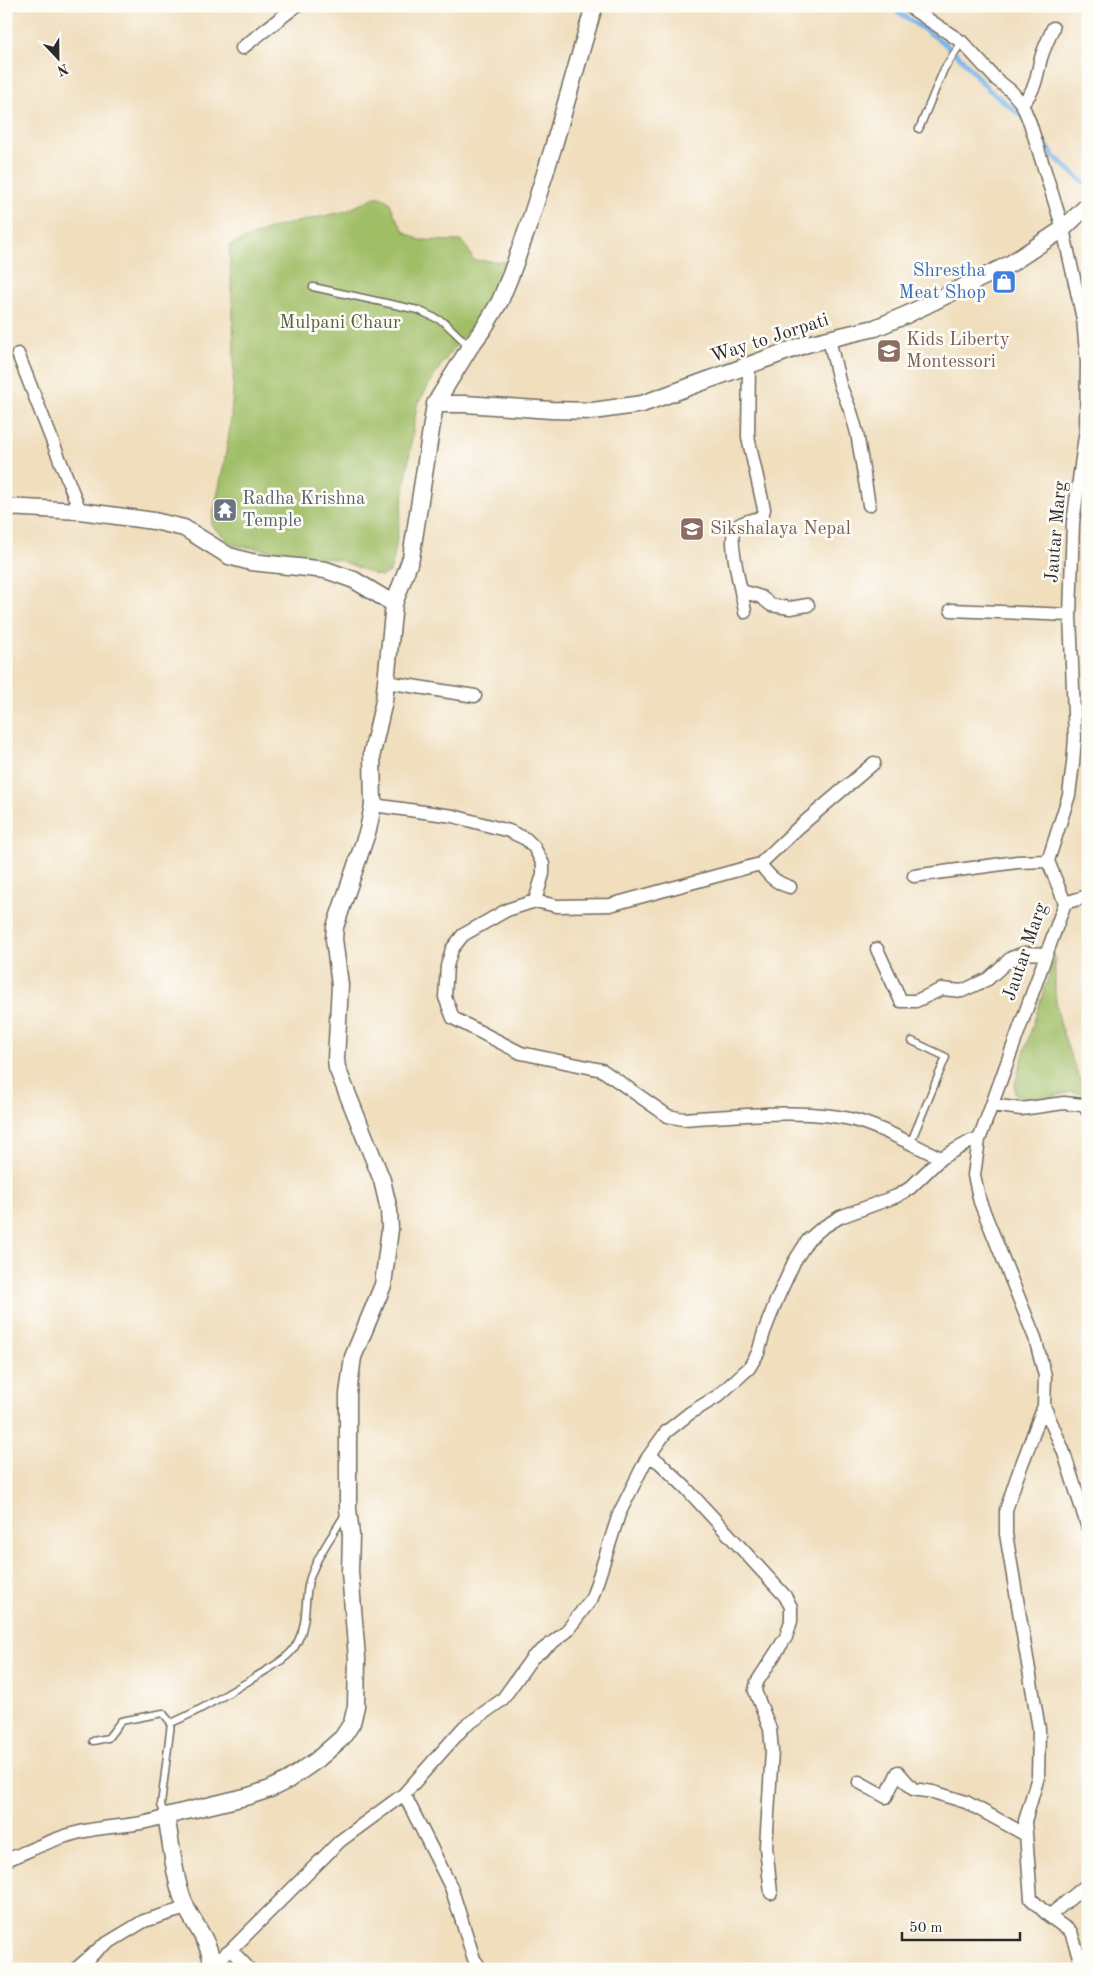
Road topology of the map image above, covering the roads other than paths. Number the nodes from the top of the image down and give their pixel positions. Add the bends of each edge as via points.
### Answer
1 (296, 6) edge
2 (595, 6) edge
3 (908, 6) edge
4 (1053, 28) dead end
5 (959, 45) junction
6 (242, 48) dead end
7 (1022, 104) junction
8 (919, 129) dead end
9 (1088, 205) edge
10 (1063, 229) junction
11 (313, 287) dead end
12 (830, 339) junction
13 (470, 347) junction
14 (18, 354) dead end
15 (750, 366) junction
16 (1087, 375) edge
17 (434, 404) junction
18 (1086, 454) edge
19 (869, 505) dead end
20 (6, 507) edge
21 (80, 511) junction
22 (742, 591) junction
23 (394, 604) junction
24 (808, 605) dead end
25 (951, 610) dead end
26 (745, 612) dead end
27 (1070, 615) junction
28 (386, 682) junction
29 (475, 696) dead end
30 (874, 763) dead end
31 (372, 805) junction
32 (1048, 860) junction
33 (760, 864) junction
34 (914, 876) dead end
35 (790, 887) dead end
36 (1088, 896) edge
37 (535, 901) junction
38 (1065, 903) junction
39 (877, 949) dead end
40 (1046, 954) junction
41 (912, 1041) dead end
42 (992, 1105) junction
43 (1086, 1106) edge
44 (979, 1140) junction
45 (910, 1144) junction
46 (941, 1158) junction
47 (1044, 1406) junction
48 (649, 1456) junction
49 (348, 1509) junction
50 (1088, 1528) edge
51 (171, 1723) junction
52 (93, 1741) dead end
53 (859, 1782) dead end
54 (404, 1794) junction
55 (166, 1816) junction
56 (1026, 1835) junction
57 (9, 1859) dead end
58 (1088, 1884) edge
59 (771, 1893) dead end
60 (186, 1908) junction
61 (1049, 1916) junction
62 (231, 1950) junction
63 (211, 1966) edge
64 (76, 1969) edge
65 (249, 1969) edge
66 (481, 1969) edge
67 (1083, 1969) edge

1 - 6 street
2 - 13 street via 514,266 500,301
3 - 5 street, Jautar Marg
4 - 7 street via 1041,57 1037,82
5 - 7 street, Jautar Marg
5 - 8 lane via 944,69
7 - 10 street, Jautar Marg
9 - 10 street, Way to Jorpati
10 - 12 street, Way to Jorpati via 1010,264 906,315 875,328
10 - 16 street, Jautar Marg via 1083,318
11 - 13 lane via 418,310 444,322
12 - 15 street, Way to Jorpati via 806,344
12 - 19 street via 840,386 857,433
13 - 17 street
14 - 21 street
15 - 17 street, Way to Jorpati via 642,404 594,411
15 - 22 street via 748,445 764,509 762,517 737,526 733,531 733,552
16 - 18 street, Jautar Marg
17 - 23 street via 411,558
18 - 27 street, Jautar Marg via 1073,523
20 - 21 street
21 - 23 street via 184,528 229,556 251,562 326,570 354,580
22 - 24 street via 771,604 790,608
22 - 26 street
23 - 28 street
25 - 27 street
27 - 32 street, Jautar Marg via 1073,763 1069,795
28 - 29 street
28 - 31 street via 372,753
30 - 33 street
31 - 37 street via 453,816 509,831 526,839 543,864
31 - 49 street via 368,830 339,911 334,939 340,985 337,1068 382,1180 390,1229 383,1285 358,1341 350,1376
32 - 34 street
32 - 38 street, Jautar Marg
33 - 35 street via 770,877
33 - 37 street via 610,905 557,906
36 - 38 street
37 - 45 street via 507,910 462,935 452,949 446,966 445,997 453,1018 521,1053 602,1070 668,1116 683,1119 789,1114 833,1116 860,1122
38 - 40 street, Jautar Marg
39 - 40 street via 901,1001 908,1002 942,989 955,992 972,987 988,980 1011,958 1024,953
40 - 42 street, Jautar Marg
41 - 45 lane via 946,1057
42 - 43 street via 1021,1110 1064,1103
42 - 44 street, Jautar Marg
44 - 46 street via 971,1141
44 - 47 street, Jautar Marg via 974,1175 980,1202 1035,1338 1045,1376
45 - 46 street
46 - 48 street via 910,1188 840,1217 808,1240 794,1262 749,1368 718,1396 666,1432
47 - 50 street via 1064,1450
47 - 56 street via 1006,1510 1006,1534 1039,1729 1038,1777 1025,1821
48 - 54 street via 619,1514 592,1598 566,1632 532,1658 502,1700 464,1727
48 - 59 street via 685,1487 785,1596 791,1607 792,1621 786,1637 755,1691 770,1729 772,1751 766,1847
49 - 51 lane via 317,1561 306,1598 306,1616 299,1640 290,1654 189,1716
49 - 55 street via 357,1658 356,1706 352,1723 342,1738 317,1760 270,1789
51 - 52 lane via 163,1714 121,1721 108,1738
51 - 55 lane via 161,1805
53 - 56 street via 886,1797 898,1772 913,1789 966,1802
54 - 62 street via 340,1841
54 - 66 street via 451,1887 474,1959
55 - 57 street via 59,1838
55 - 60 street via 174,1865
56 - 61 street via 1031,1898
58 - 61 street
60 - 63 street via 204,1939
60 - 64 street via 144,1921 101,1947
61 - 67 street via 1071,1932
62 - 63 street
62 - 65 street

